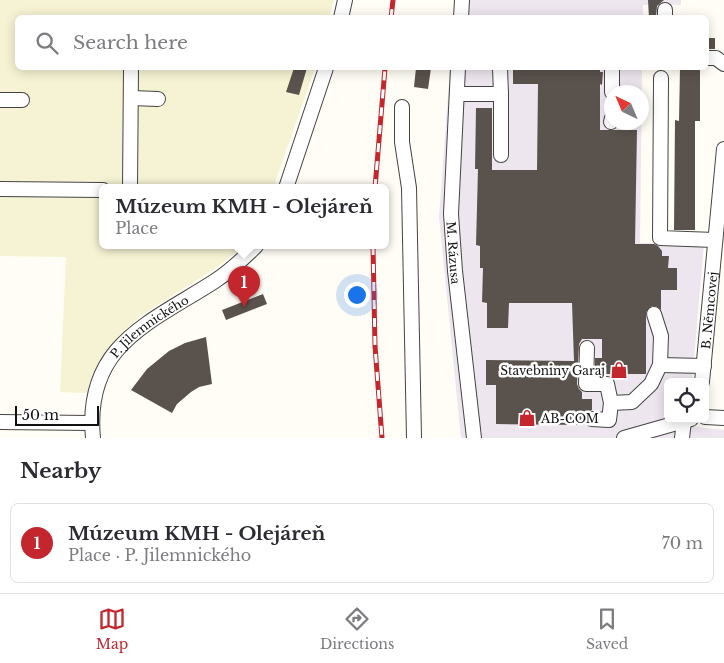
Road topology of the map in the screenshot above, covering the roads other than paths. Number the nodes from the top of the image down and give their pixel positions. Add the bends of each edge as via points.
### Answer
1 (345, 0) edge
2 (462, 0) edge
3 (342, 15) edge
4 (461, 15) edge
5 (709, 58) edge
6 (724, 64) edge
7 (131, 70) edge
8 (325, 70) edge
9 (458, 70) edge
10 (500, 70) edge
11 (612, 70) edge
12 (661, 78) dead end
13 (612, 85) edge
14 (457, 94) junction
15 (501, 94) junction
16 (131, 98) junction
17 (158, 99) dead end
18 (0, 100) edge
19 (22, 100) dead end
20 (402, 107) dead end
21 (724, 149) edge
22 (501, 155) dead end
23 (130, 184) edge
24 (287, 184) edge
25 (0, 189) edge
26 (99, 190) edge
27 (721, 198) edge
28 (715, 240) junction
29 (253, 249) edge
30 (654, 314) dead end
31 (587, 348) dead end
32 (660, 365) junction
33 (704, 366) junction
34 (702, 378) edge
35 (611, 403) junction
36 (709, 417) edge
37 (724, 418) edge
38 (592, 419) dead end
39 (0, 422) edge
40 (677, 423) edge
41 (687, 423) edge
42 (91, 424) junction
43 (93, 438) edge
44 (414, 438) edge
45 (474, 438) edge
46 (624, 438) edge
47 (682, 438) edge

1 - 3 street
2 - 4 street
5 - 6 street via 716,58
7 - 16 street
8 - 24 street
9 - 14 street, M. Rázusa
10 - 15 street
11 - 13 street
12 - 28 street via 660,238
14 - 15 street
14 - 45 street, M. Rázusa via 451,214
15 - 22 street
16 - 17 street
16 - 23 street
18 - 19 street
20 - 44 street via 402,142 409,188
21 - 27 street, B. Němcovej
25 - 26 street
27 - 28 street, B. Němcovej
28 - 33 street, B. Němcovej
29 - 42 street, P. Jilemnického via 216,280 146,323 119,347 102,370 96,386
30 - 32 street via 661,336
31 - 35 street via 586,384 607,384
32 - 33 street
32 - 35 street via 650,384 632,402
33 - 34 street, B. Němcovej
35 - 38 street via 608,420
36 - 37 street
39 - 42 street
40 - 46 street
41 - 47 street
42 - 43 street, P. Jilemnického

